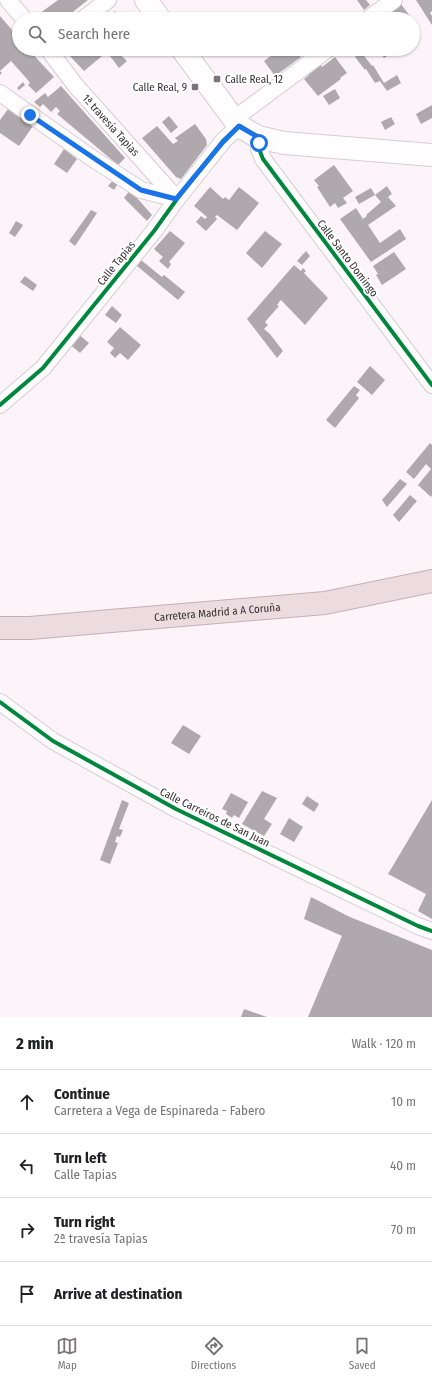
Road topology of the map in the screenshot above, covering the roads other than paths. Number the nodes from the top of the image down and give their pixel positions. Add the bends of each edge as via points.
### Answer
1 (8, 0) edge
2 (108, 0) edge
3 (146, 0) edge
4 (394, 0) edge
5 (18, 12) edge
6 (92, 12) edge
7 (155, 12) edge
8 (378, 12) edge
9 (53, 56) edge
10 (187, 56) edge
11 (319, 56) edge
12 (0, 93) edge
13 (236, 123) junction
14 (258, 137) junction
15 (432, 155) edge
16 (176, 199) junction
17 (432, 385) edge
18 (0, 405) edge
19 (432, 581) edge
20 (0, 628) edge
21 (0, 702) edge
22 (432, 931) edge

1 - 5 street
2 - 6 street
3 - 7 main road
4 - 8 street
9 - 16 street, 1ª travesía Tapias via 76,86
10 - 13 main road
11 - 13 street, Calle Tapias
12 - 16 street via 141,190
13 - 14 main road
13 - 16 street, Calle Tapias
14 - 15 main road via 284,143
14 - 17 street, Calle Santo Domingo via 263,159
16 - 18 street, Calle Tapias via 154,231 43,368
19 - 20 highway, Carretera Madrid a A Coruña via 325,603 111,622
21 - 22 street, Calle Carreiros de San Juan via 53,741 176,809

